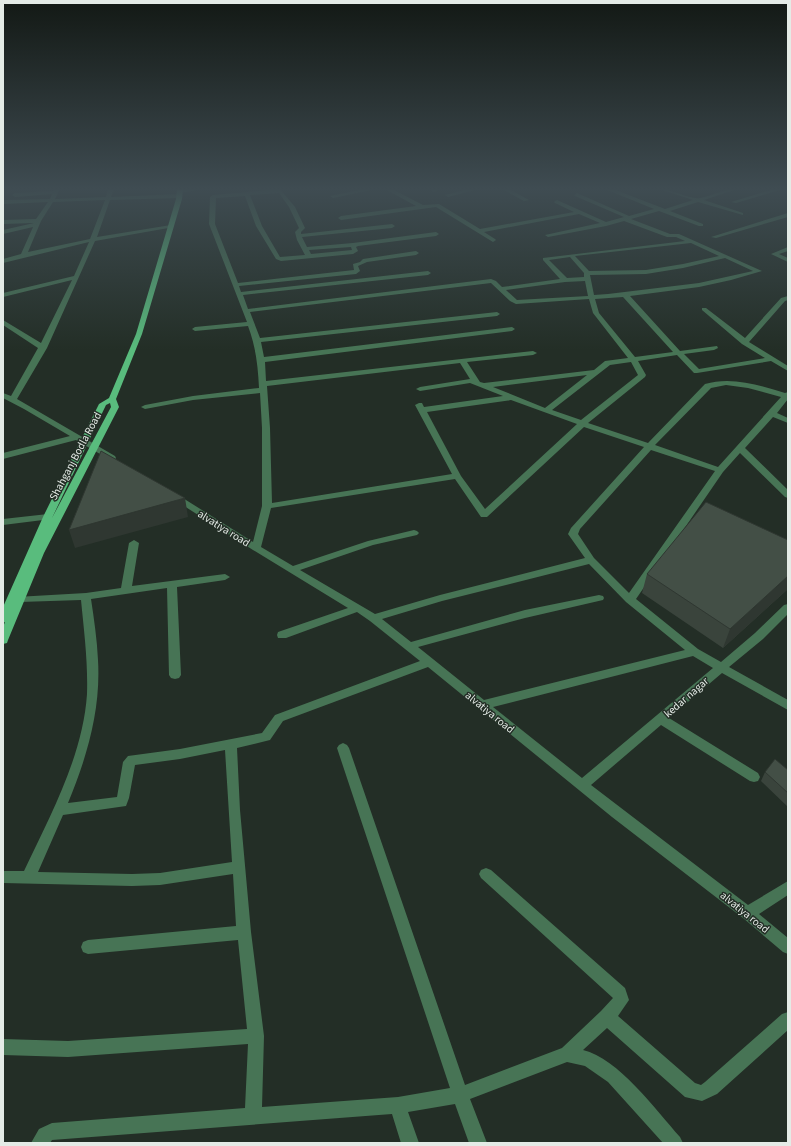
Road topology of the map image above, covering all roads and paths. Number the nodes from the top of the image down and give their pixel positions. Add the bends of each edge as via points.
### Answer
1 (29, 242) edge
2 (81, 242) edge
3 (91, 242) edge
4 (166, 242) edge
5 (219, 242) edge
6 (269, 242) edge
7 (302, 242) edge
8 (362, 242) edge
9 (688, 242) edge
10 (693, 242) edge
11 (356, 245) junction
12 (305, 249) junction
13 (788, 249) edge
14 (416, 254) dead end
15 (24, 255) junction
16 (571, 255) junction
17 (309, 256) junction
18 (726, 256) junction
19 (788, 260) edge
20 (3, 261) edge
21 (618, 265) dead end
22 (428, 273) dead end
23 (625, 273) junction
24 (588, 276) junction
25 (77, 277) junction
26 (565, 280) junction
27 (236, 285) junction
28 (500, 289) junction
29 (238, 294) junction
30 (3, 295) edge
31 (625, 295) junction
32 (591, 297) junction
33 (788, 298) edge
34 (704, 309) dead end
35 (245, 311) junction
36 (497, 314) dead end
37 (3, 322) edge
38 (250, 324) junction
39 (512, 329) dead end
40 (195, 330) dead end
41 (257, 340) junction
42 (745, 342) junction
43 (43, 348) junction
44 (714, 348) dead end
45 (532, 353) dead end
46 (679, 354) junction
47 (772, 359) junction
48 (261, 360) junction
49 (462, 360) junction
50 (634, 360) junction
51 (788, 369) edge
52 (596, 372) junction
53 (476, 382) junction
54 (264, 387) junction
55 (488, 387) junction
56 (420, 389) dead end
57 (3, 395) edge
58 (787, 396) edge
59 (513, 397) junction
60 (112, 399) junction
61 (13, 400) junction
62 (146, 407) dead end
63 (546, 411) junction
64 (772, 414) junction
65 (788, 421) edge
66 (583, 423) junction
67 (80, 439) junction
68 (93, 447) junction
69 (649, 447) junction
70 (740, 448) junction
71 (3, 456) edge
72 (121, 464) edge
73 (720, 470) junction
74 (457, 476) junction
75 (165, 491) edge
76 (788, 495) edge
77 (266, 506) junction
78 (48, 517) junction
79 (3, 522) edge
80 (414, 533) dead end
81 (134, 542) dead end
82 (256, 548) junction
83 (591, 560) junction
84 (293, 570) junction
85 (225, 577) dead end
86 (172, 584) junction
87 (126, 591) junction
88 (86, 596) junction
89 (599, 598) dead end
90 (20, 599) junction
91 (630, 600) junction
92 (358, 608) junction
93 (788, 608) edge
94 (374, 618) junction
95 (3, 619) edge
96 (282, 635) dead end
97 (3, 640) edge
98 (409, 646) junction
99 (694, 652) junction
100 (430, 662) junction
101 (721, 668) junction
102 (175, 675) dead end
103 (482, 705) junction
104 (788, 706) edge
105 (661, 719) junction
106 (231, 744) junction
107 (343, 748) dead end
108 (754, 777) dead end
109 (582, 785) junction
110 (59, 810) junction
111 (239, 867) junction
112 (486, 874) dead end
113 (3, 877) edge
114 (28, 878) junction
115 (788, 887) edge
116 (748, 913) junction
117 (244, 932) junction
118 (88, 947) dead end
119 (788, 947) edge
120 (607, 1017) junction
121 (788, 1020) edge
122 (256, 1036) junction
123 (3, 1047) edge
124 (567, 1054) junction
125 (460, 1095) junction
126 (398, 1106) junction
127 (253, 1116) junction
128 (40, 1143) edge
129 (410, 1143) edge
130 (478, 1143) edge
131 (674, 1143) edge

1 - 15 street
2 - 15 street
3 - 25 street
4 - 60 main road, Shahganj Bodla Road via 139,334
5 - 27 street
6 - 17 street via 278,258
7 - 12 street
8 - 11 street
9 - 16 street
10 - 18 street
11 - 12 street
11 - 17 street via 353,246 353,252
12 - 17 street
13 - 19 street via 774,254
14 - 27 street via 365,260 355,265 356,272
15 - 20 street
16 - 24 street
16 - 26 street via 545,259
18 - 23 street via 661,270
18 - 31 street via 760,271 691,287
21 - 23 street
22 - 29 street
23 - 24 street
24 - 26 street
24 - 32 street
25 - 30 street
25 - 43 street
26 - 28 street
27 - 29 street
28 - 32 street via 516,302
28 - 35 street via 491,281
29 - 35 street
31 - 32 street
31 - 46 street
32 - 50 street via 596,313
33 - 42 street via 783,299
34 - 42 street
35 - 38 street
36 - 41 street
37 - 43 street
38 - 40 street
38 - 41 street
39 - 48 street
41 - 48 street
42 - 47 street
43 - 61 street
44 - 46 street
45 - 49 street
46 - 47 street via 699,371
46 - 50 street
47 - 51 street
48 - 54 street
49 - 53 street
49 - 54 street
50 - 52 street via 610,363
50 - 66 street via 642,375
52 - 55 street via 488,384
52 - 63 street
53 - 55 street
53 - 56 street
54 - 62 street
54 - 77 street
55 - 59 street
57 - 61 street
58 - 64 street
58 - 69 street via 747,386 712,384
59 - 63 street
59 - 74 street via 420,407
60 - 67 main road via 103,404
60 - 68 main road, Shahganj Bodla Road via 115,406
61 - 67 street
63 - 66 street
64 - 65 street
64 - 70 street
66 - 69 street
66 - 74 street via 485,515
67 - 68 street
67 - 71 street
67 - 78 main road
68 - 72 street
68 - 90 main road, Shahganj Bodla Road via 42,547
69 - 73 street
69 - 83 street via 574,532 574,536
70 - 73 street
70 - 76 street
73 - 91 street
74 - 77 street
75 - 82 street, alvatiya road
77 - 82 street
78 - 79 street
78 - 95 main road
80 - 84 street via 372,543
81 - 87 street
82 - 84 street, alvatiya road
83 - 91 street
83 - 94 street via 440,598
84 - 92 street, alvatiya road
85 - 86 street
86 - 87 street
86 - 102 street
87 - 88 street
88 - 90 street
88 - 110 street via 94,668 90,715 80,758
89 - 98 street via 525,614
90 - 97 main road, Shahganj Bodla Road
91 - 99 street
92 - 94 street, alvatiya road
92 - 96 street
93 - 101 street, kedar nagar
94 - 98 street, alvatiya road
98 - 100 street, alvatiya road
99 - 101 street
99 - 103 street
100 - 103 street, alvatiya road
100 - 106 street via 279,718 266,737
101 - 104 street
101 - 105 street, kedar nagar
103 - 109 street, alvatiya road
105 - 108 street
105 - 109 street, kedar nagar
106 - 110 street via 132,760 121,802
106 - 111 street
107 - 125 street
109 - 116 street, alvatiya road
110 - 114 street
111 - 114 street via 132,880
111 - 117 street
112 - 120 street via 620,993 621,1000
113 - 114 street
115 - 116 street
116 - 119 street, alvatiya road
117 - 118 street
117 - 122 street
120 - 121 street via 691,1091 702,1093 711,1088
120 - 124 street
122 - 123 street via 68,1049
122 - 127 street
124 - 125 street
124 - 131 street via 602,1066
125 - 126 street
125 - 130 street
126 - 127 street
126 - 129 street
127 - 128 street via 52,1132 45,1135

